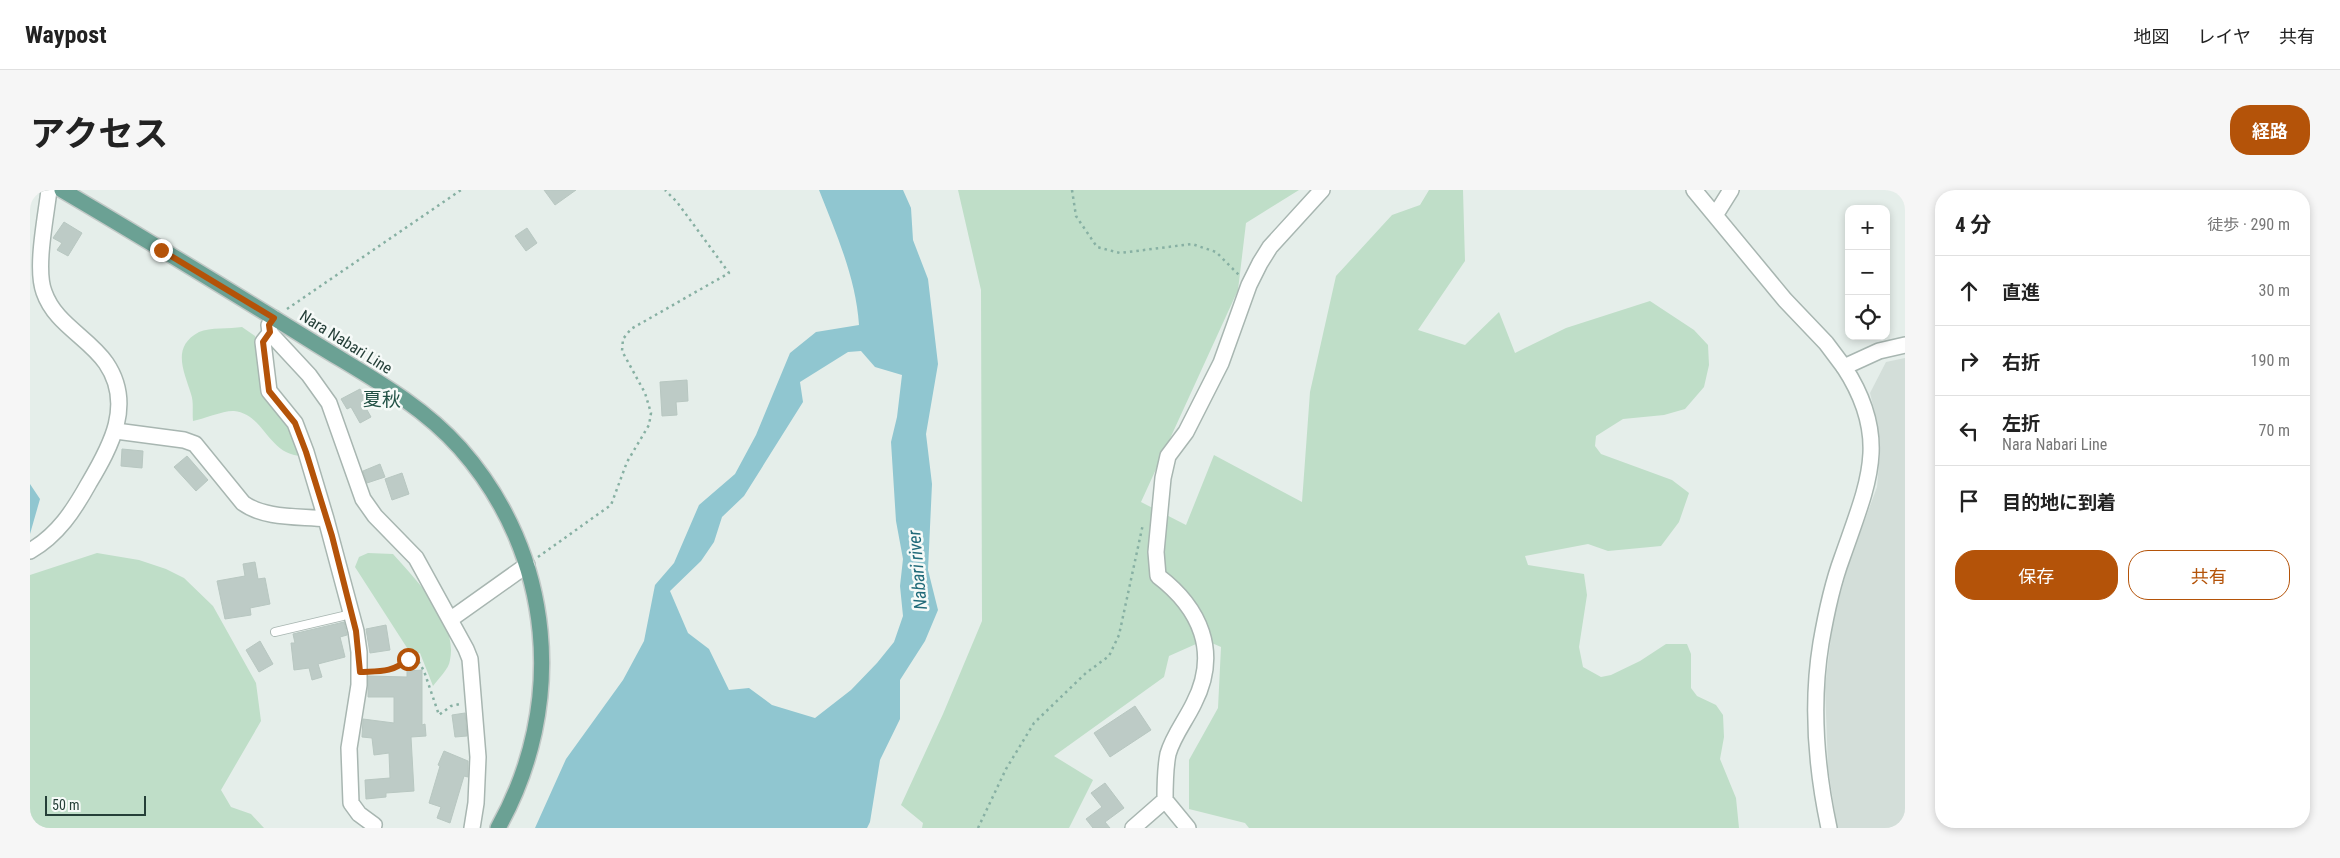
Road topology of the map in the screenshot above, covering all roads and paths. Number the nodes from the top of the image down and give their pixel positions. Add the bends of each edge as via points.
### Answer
1 (49, 190) edge
2 (62, 190) edge
3 (461, 190) edge
4 (665, 190) edge
5 (1072, 190) edge
6 (1322, 190) edge
7 (1694, 190) edge
8 (1731, 190) edge
9 (1716, 214) junction
10 (1248, 285) junction
11 (272, 325) junction
12 (1905, 345) edge
13 (1844, 367) junction
14 (116, 431) junction
15 (1146, 515) dead end
16 (326, 519) junction
17 (30, 551) edge
18 (527, 565) junction
19 (351, 612) junction
20 (451, 619) junction
21 (276, 632) dead end
22 (360, 672) junction
23 (474, 703) junction
24 (1164, 800) junction
25 (373, 828) edge
26 (472, 828) edge
27 (498, 828) edge
28 (978, 828) edge
29 (1133, 828) edge
30 (1188, 828) edge
31 (1829, 828) edge

1 - 14 street via 41,265 44,291 55,312 91,345 107,365 119,400
2 - 11 main road, Nara Nabari Line
3 - 11 path
4 - 18 path via 729,273 631,329 623,338 622,351 652,413 649,426 627,462 610,505
5 - 10 path via 1076,216 1097,247 1120,253 1192,244 1216,252
6 - 10 street via 1270,247
7 - 9 street
8 - 9 street
9 - 13 street
10 - 24 street via 1221,363 1186,432 1168,456 1163,478 1156,552 1158,576 1172,586 1193,610 1206,651 1199,692 1168,754
11 - 16 street via 263,342 269,391 295,423
11 - 18 main road, Nara Nabari Line via 395,393 442,429 491,490
11 - 20 street via 333,412 363,499 416,558
12 - 13 street via 1880,351
13 - 31 street via 1864,404 1872,441 1868,478 1833,586 1821,644 1816,731 1818,770
14 - 16 street via 195,444 252,509
14 - 17 street via 102,462 64,522 47,540
15 - 28 path via 1119,635 1109,656 1086,672 1034,723 1006,769
16 - 19 street
18 - 20 street
18 - 27 main road, Nara Nabari Line via 539,616 542,658 540,701 534,738 515,795
19 - 21 lane
19 - 22 street
20 - 23 street via 470,658
22 - 23 path via 385,672 416,657 438,714 451,706
22 - 25 street via 349,748 351,802 359,814 374,825
23 - 26 street via 478,757
24 - 29 street
24 - 30 street

